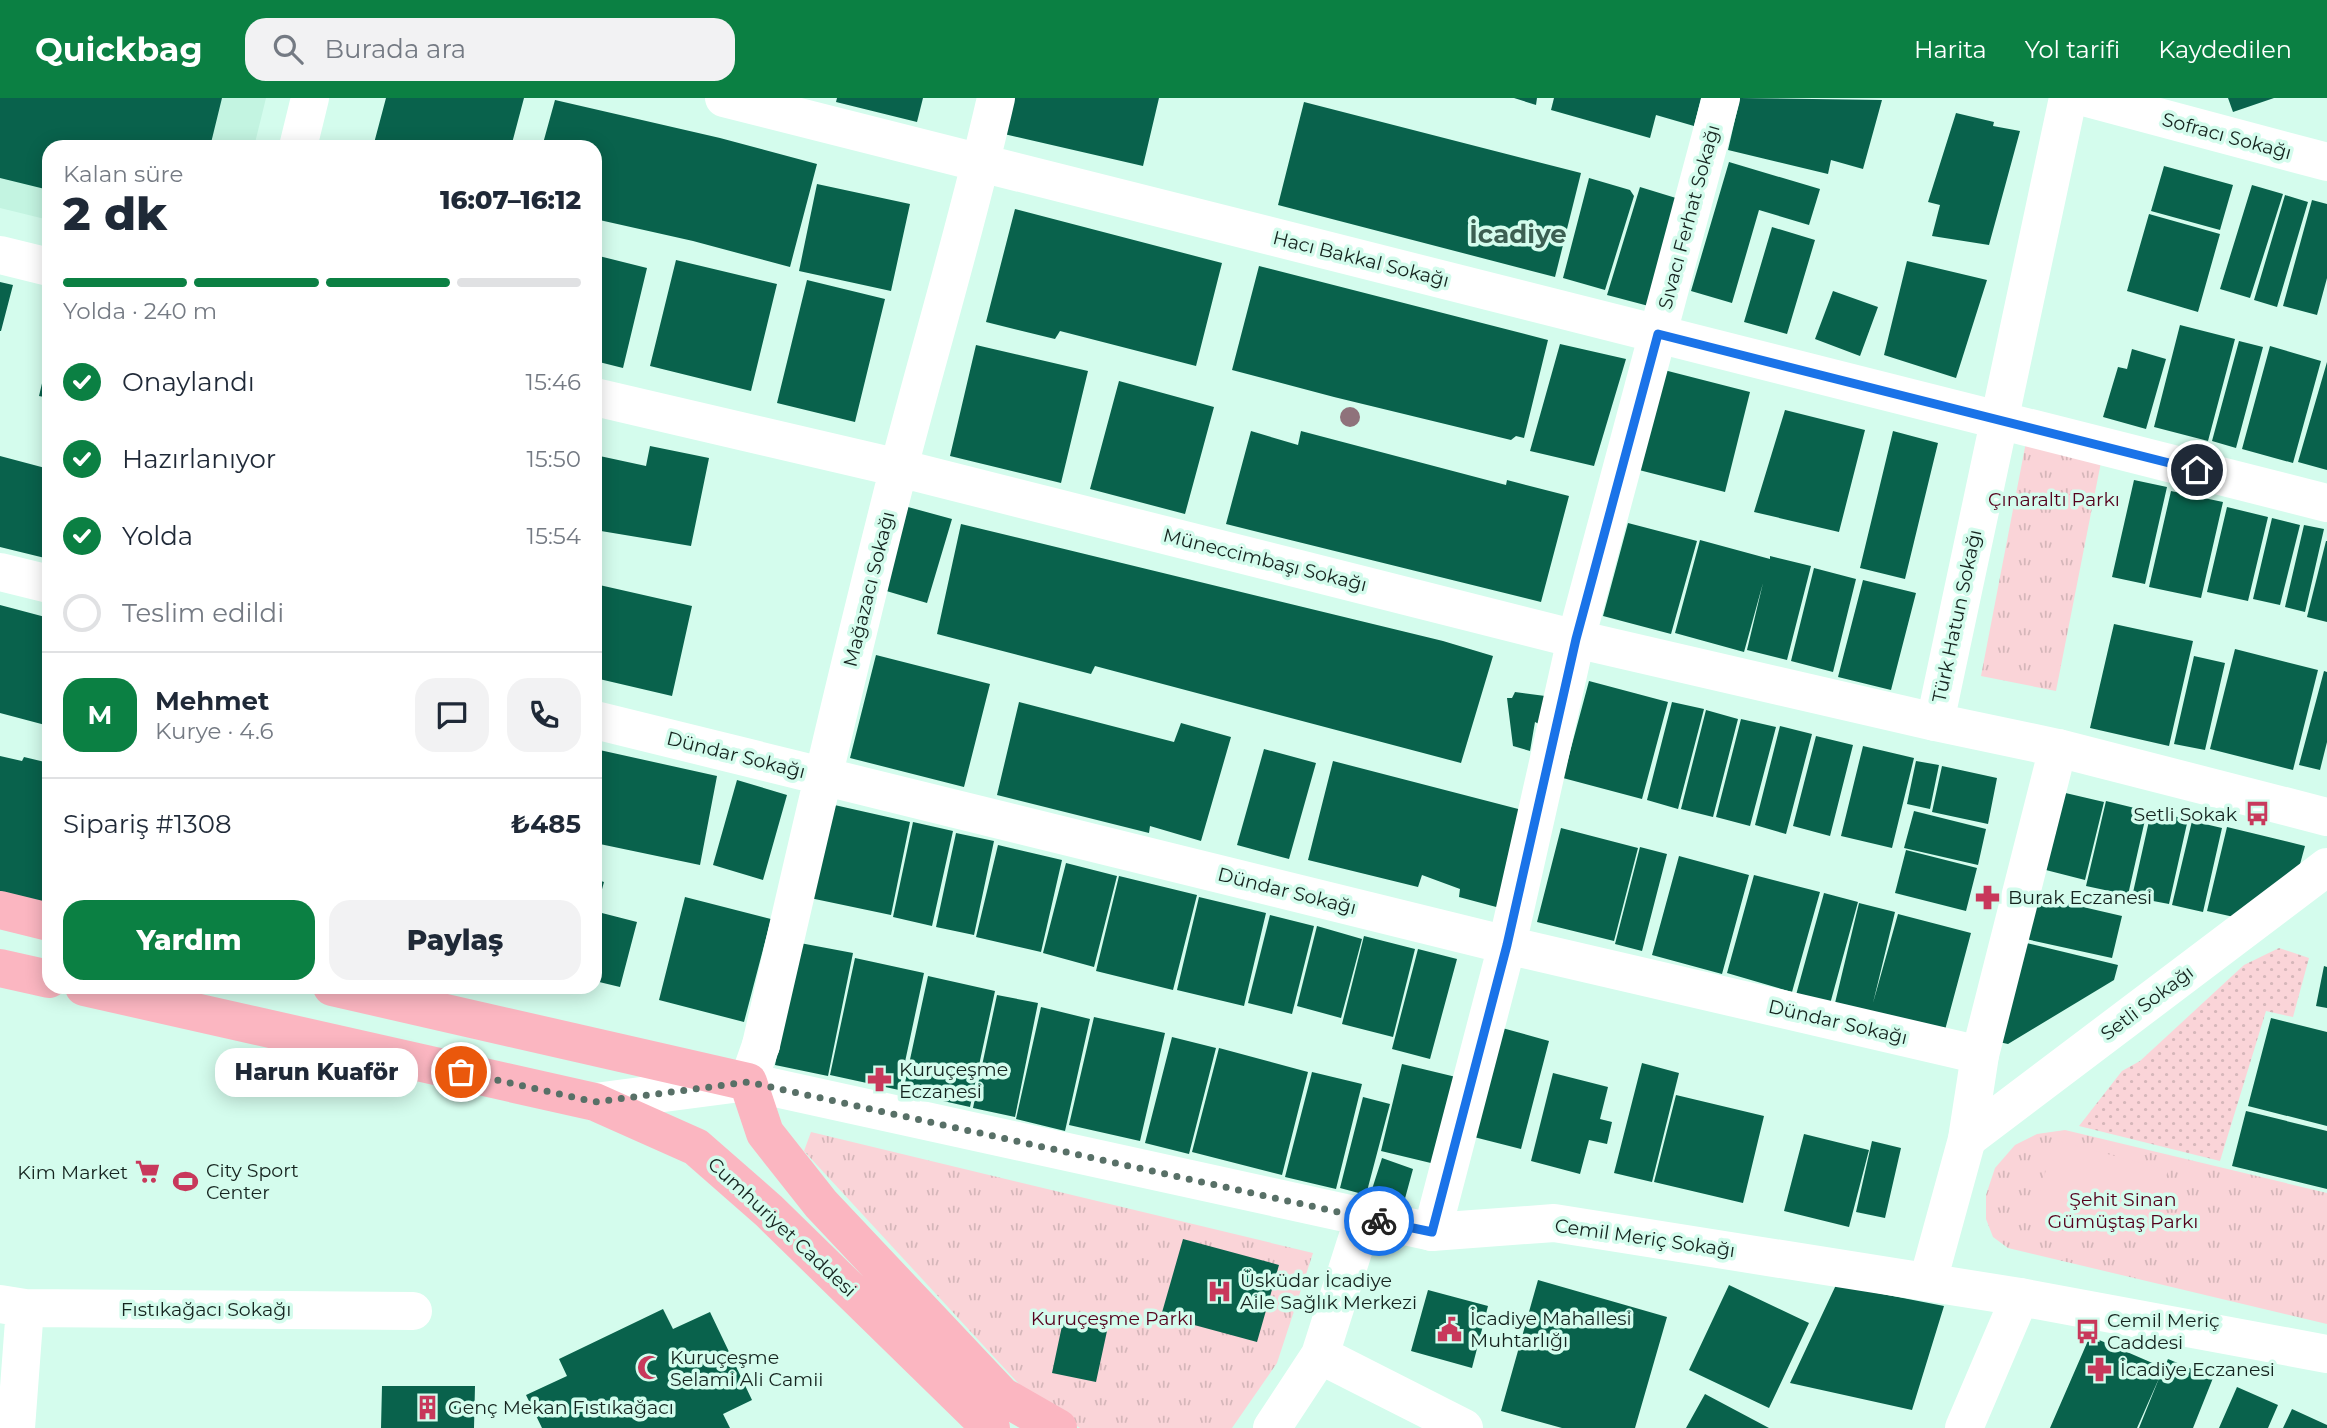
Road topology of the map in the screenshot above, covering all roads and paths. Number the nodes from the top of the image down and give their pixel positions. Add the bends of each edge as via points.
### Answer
1 (310, 98) edge
2 (724, 98) edge
3 (996, 98) edge
4 (1721, 98) edge
5 (2068, 98) edge
6 (2087, 98) edge
7 (300, 140) edge
8 (2327, 162) edge
9 (981, 163) junction
10 (0, 255) edge
11 (42, 265) edge
12 (1658, 334) junction
13 (602, 399) edge
14 (1998, 419) junction
15 (899, 468) junction
16 (2327, 503) edge
17 (0, 572) edge
18 (42, 582) edge
19 (1576, 639) junction
20 (602, 722) edge
21 (1935, 722) junction
22 (2057, 748) junction
23 (823, 776) junction
24 (2327, 817) edge
25 (2327, 867) edge
26 (0, 910) edge
27 (42, 920) edge
28 (1507, 945) junction
29 (0, 968) edge
30 (42, 977) edge
31 (115, 994) edge
32 (363, 994) edge
33 (1980, 1055) junction
34 (748, 1082) junction
35 (595, 1102) junction
36 (1967, 1139) junction
37 (1364, 1217) junction
38 (1432, 1232) junction
39 (1928, 1281) junction
40 (2021, 1297) junction
41 (12, 1306) edge
42 (413, 1311) dead end
43 (2327, 1354) edge
44 (1320, 1355) junction
45 (996, 1417) edge
46 (16, 1428) edge
47 (1058, 1428) edge
48 (1272, 1428) edge
49 (1464, 1428) edge
50 (1964, 1428) edge

1 - 7 street
2 - 9 street, Hacı Bakkal Sokağı
3 - 9 street, Mağazacı Sokağı
4 - 12 street, Sıvacı Ferhat Sokağı
5 - 14 street, Türk Hatun Sokağı
6 - 8 street, Sofracı Sokağı
9 - 12 street, Hacı Bakkal Sokağı
9 - 15 street, Mağazacı Sokağı
10 - 11 street
12 - 14 street, Hacı Bakkal Sokağı
12 - 19 street, Sıvacı Ferhat Sokağı
13 - 15 street, Müneccimbaşı Sokağı
14 - 16 street, Hacı Bakkal Sokağı
14 - 21 street, Türk Hatun Sokağı
15 - 19 street, Müneccimbaşı Sokağı
15 - 23 street, Mağazacı Sokağı
17 - 18 street
19 - 21 street, Müneccimbaşı Sokağı
19 - 28 street, Sıvacı Ferhat Sokağı
20 - 23 street, Dündar Sokağı
21 - 22 street, Türk Hatun Sokağı
22 - 24 street, Türk Hatun Sokağı
22 - 33 street
23 - 28 street, Dündar Sokağı
23 - 34 street, Mağazacı Sokağı via 761,1045
25 - 36 street, Setli Sokağı
26 - 27 main road
28 - 33 street, Dündar Sokağı
28 - 38 street, Sıvacı Ferhat Sokağı
29 - 30 main road
31 - 35 main road, Cumhuriyet Caddesi
32 - 34 main road
33 - 36 street
34 - 35 street, Cemil Meriç Sokağı
34 - 37 street, Cemil Meriç Sokağı
34 - 45 main road, Cumhuriyet Caddesi via 765,1133
35 - 45 main road, Cumhuriyet Caddesi via 696,1147
36 - 39 street
37 - 38 street, Cemil Meriç Sokağı
37 - 44 street
38 - 39 street, Cemil Meriç Sokağı via 1554,1223
39 - 40 street, Cemil Meriç Sokağı
40 - 43 street, Cemil Meriç Sokağı
40 - 50 street
41 - 42 street, Fıstıkağacı Sokağı
41 - 46 street
44 - 48 street
44 - 49 street
45 - 47 main road, Cumhuriyet Caddesi

